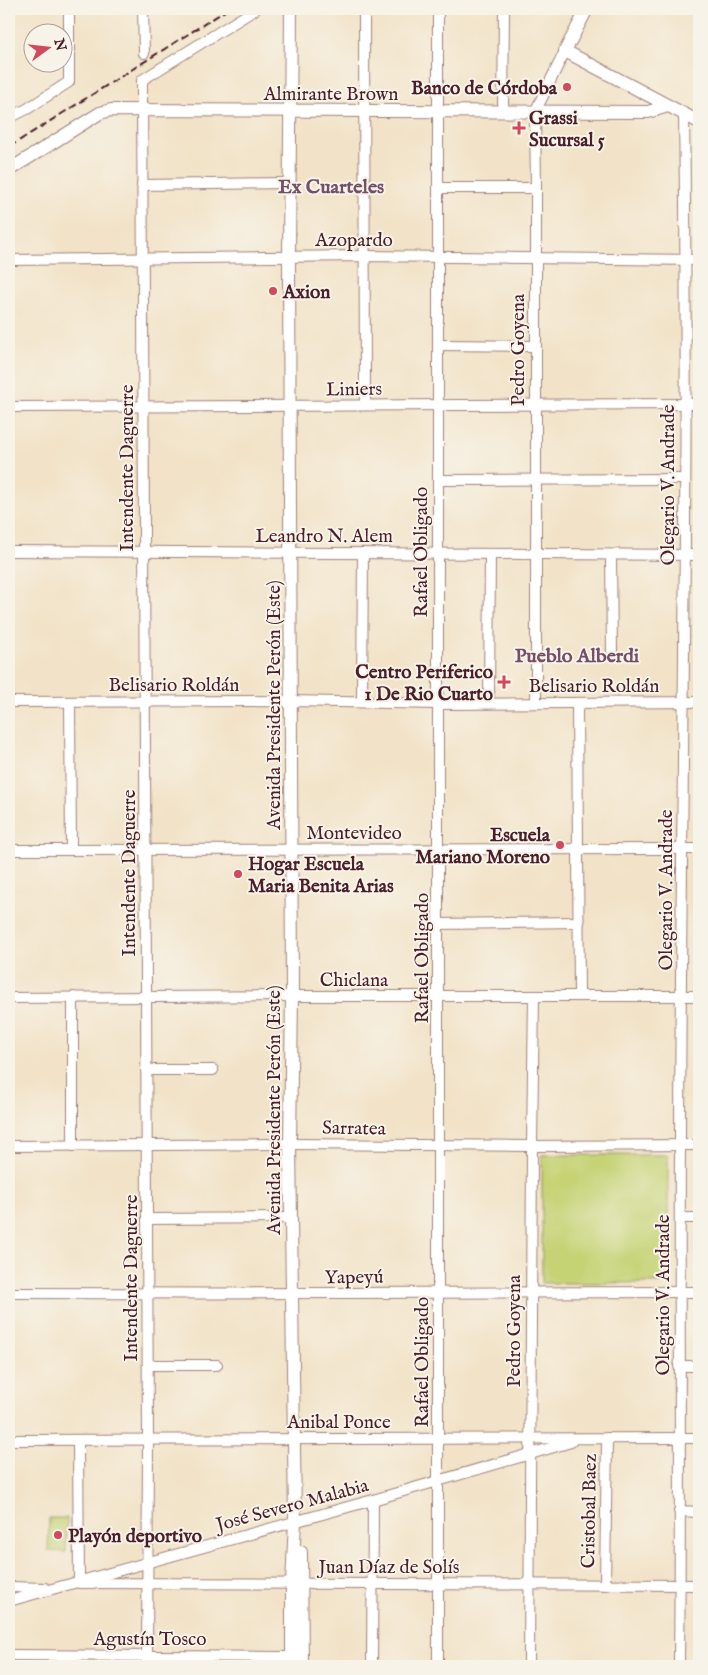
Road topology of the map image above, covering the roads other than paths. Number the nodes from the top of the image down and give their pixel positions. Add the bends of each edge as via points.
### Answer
1 (70, 9) edge
2 (144, 9) edge
3 (256, 9) edge
4 (291, 9) edge
5 (364, 9) edge
6 (438, 9) edge
7 (504, 9) edge
8 (586, 9) edge
9 (565, 51) junction
10 (144, 53) dead end
11 (668, 106) junction
12 (142, 110) junction
13 (438, 111) junction
14 (290, 112) junction
15 (364, 112) junction
16 (503, 112) junction
17 (535, 112) junction
18 (684, 114) junction
19 (9, 118) edge
20 (699, 122) edge
21 (9, 170) edge
22 (289, 183) junction
23 (142, 185) junction
24 (438, 188) junction
25 (536, 188) junction
26 (364, 256) junction
27 (438, 257) junction
28 (143, 258) junction
29 (289, 258) junction
30 (536, 259) junction
31 (9, 260) edge
32 (686, 260) junction
33 (699, 260) edge
34 (438, 345) junction
35 (536, 346) junction
36 (365, 404) junction
37 (536, 404) junction
38 (685, 404) junction
39 (699, 404) edge
40 (438, 405) junction
41 (143, 406) junction
42 (290, 406) junction
43 (9, 407) edge
44 (684, 479) junction
45 (438, 480) junction
46 (536, 480) junction
47 (9, 551) edge
48 (144, 552) junction
49 (292, 553) junction
50 (363, 553) junction
51 (438, 553) junction
52 (490, 554) junction
53 (536, 554) junction
54 (611, 555) junction
55 (684, 556) junction
56 (699, 556) edge
57 (612, 651) dead end
58 (290, 701) junction
59 (9, 702) edge
60 (70, 702) junction
61 (145, 702) junction
62 (362, 702) junction
63 (683, 702) junction
64 (699, 702) edge
65 (489, 703) junction
66 (536, 703) junction
67 (577, 703) junction
68 (438, 704) junction
69 (578, 848) junction
70 (291, 849) junction
71 (438, 849) junction
72 (683, 849) junction
73 (699, 849) edge
74 (9, 850) edge
75 (71, 850) junction
76 (145, 850) junction
77 (578, 922) junction
78 (438, 924) junction
79 (292, 996) junction
80 (438, 996) junction
81 (534, 996) junction
82 (579, 996) junction
83 (682, 996) junction
84 (699, 996) edge
85 (73, 997) junction
86 (146, 997) junction
87 (9, 998) edge
88 (146, 1070) junction
89 (213, 1070) dead end
90 (290, 1144) junction
91 (438, 1145) junction
92 (680, 1145) junction
93 (699, 1145) edge
94 (9, 1146) edge
95 (73, 1146) junction
96 (147, 1146) junction
97 (532, 1146) junction
98 (291, 1218) junction
99 (680, 1218) junction
100 (699, 1218) edge
101 (147, 1219) junction
102 (438, 1292) junction
103 (531, 1292) junction
104 (680, 1292) junction
105 (699, 1292) edge
106 (9, 1293) edge
107 (147, 1293) junction
108 (293, 1294) junction
109 (148, 1365) junction
110 (217, 1365) dead end
111 (679, 1366) junction
112 (699, 1366) edge
113 (294, 1438) junction
114 (607, 1438) junction
115 (679, 1438) junction
116 (699, 1438) edge
117 (148, 1439) junction
118 (438, 1439) junction
119 (532, 1439) junction
120 (584, 1439) junction
121 (9, 1440) edge
122 (78, 1440) junction
123 (531, 1454) junction
124 (439, 1480) junction
125 (373, 1500) junction
126 (679, 1511) junction
127 (699, 1512) edge
128 (295, 1521) junction
129 (147, 1562) junction
130 (147, 1582) junction
131 (78, 1583) junction
132 (297, 1584) junction
133 (373, 1584) junction
134 (438, 1584) junction
135 (530, 1584) junction
136 (680, 1584) junction
137 (699, 1584) edge
138 (605, 1585) junction
139 (9, 1587) edge
140 (59, 1588) junction
141 (9, 1601) edge
142 (9, 1655) edge
143 (147, 1655) junction
144 (292, 1661) edge
145 (147, 1666) edge
146 (302, 1666) edge
147 (372, 1666) edge
148 (438, 1666) edge
149 (529, 1666) edge
150 (679, 1666) edge

1 - 19 street via 69,82
2 - 10 street
3 - 12 street, Intendente Daguerre via 142,80
4 - 14 main road, Avenida Presidente Perón (Este)
5 - 15 street
6 - 13 street, Rafael Obligado
7 - 16 street
8 - 9 main road, Pedro Goyena
9 - 11 main road
9 - 17 street, Pedro Goyena
11 - 17 main road, Almirante Brown via 648,112
11 - 18 main road
12 - 14 main road, Almirante Brown
12 - 21 main road, Almirante Brown via 100,113
12 - 23 street, Intendente Daguerre
13 - 15 main road, Almirante Brown
13 - 16 main road, Almirante Brown
13 - 24 street, Rafael Obligado
14 - 15 main road, Almirante Brown
14 - 22 main road, Avenida Presidente Perón (Este)
15 - 26 street
16 - 17 main road, Almirante Brown
17 - 25 street, Pedro Goyena
18 - 20 main road
18 - 32 street, Olegario V. Andrade
22 - 23 street
22 - 29 main road, Avenida Presidente Perón (Este)
23 - 28 street, Intendente Daguerre
24 - 25 street
24 - 27 street, Rafael Obligado
25 - 30 street, Pedro Goyena
26 - 27 street, Azopardo
26 - 29 street, Azopardo
26 - 36 street
27 - 30 street, Azopardo
27 - 34 street, Rafael Obligado
28 - 29 street, Azopardo
28 - 31 street, Azopardo
28 - 41 street, Intendente Daguerre
29 - 42 main road, Avenida Presidente Perón (Este)
30 - 32 street, Azopardo
30 - 35 street, Pedro Goyena
32 - 33 street, Azopardo
32 - 38 street, Olegario V. Andrade
34 - 35 street
34 - 40 street, Rafael Obligado
35 - 37 street, Pedro Goyena
36 - 40 street, Liniers
36 - 42 street, Liniers
37 - 38 street, Liniers
37 - 40 street, Liniers
37 - 46 street, Pedro Goyena
38 - 39 street, Liniers
38 - 44 street, Olegario V. Andrade
40 - 45 street, Rafael Obligado
41 - 42 street, Liniers
41 - 43 street, Liniers
41 - 48 street, Intendente Daguerre
42 - 49 main road, Avenida Presidente Perón (Este)
44 - 46 street
44 - 55 street, Olegario V. Andrade
45 - 46 street
45 - 51 street, Rafael Obligado
46 - 53 street, Pedro Goyena
47 - 48 street, Leandro N. Alem
48 - 49 street, Leandro N. Alem
48 - 61 street, Intendente Daguerre
49 - 50 street, Leandro N. Alem
49 - 58 main road, Avenida Presidente Perón (Este)
50 - 51 street, Leandro N. Alem
50 - 62 street
51 - 52 street, Leandro N. Alem
51 - 68 street, Rafael Obligado
52 - 53 street, Leandro N. Alem
52 - 65 street
53 - 54 street, Leandro N. Alem
53 - 66 street, Pedro Goyena
54 - 55 street, Leandro N. Alem
54 - 57 street
55 - 56 street, Leandro N. Alem
55 - 63 street, Olegario V. Andrade
58 - 61 street, Belisario Roldán
58 - 62 street, Belisario Roldán
58 - 70 main road, Avenida Presidente Perón (Este)
59 - 60 street, Belisario Roldán
60 - 61 street, Belisario Roldán
60 - 75 street
61 - 76 street, Intendente Daguerre
62 - 68 street, Belisario Roldán
63 - 64 street, Belisario Roldán
63 - 67 street, Belisario Roldán
63 - 72 street, Olegario V. Andrade
65 - 66 street, Belisario Roldán
65 - 68 street, Belisario Roldán
66 - 67 street, Belisario Roldán
67 - 69 street
68 - 71 street, Rafael Obligado
69 - 71 street, Montevideo
69 - 72 street, Montevideo
69 - 77 street
70 - 71 street, Montevideo
70 - 76 street, Montevideo
70 - 79 main road, Avenida Presidente Perón (Este)
71 - 78 street, Rafael Obligado
72 - 73 street, Montevideo
72 - 83 street, Olegario V. Andrade
74 - 75 street, Montevideo
75 - 76 street, Montevideo
76 - 86 street, Intendente Daguerre
77 - 78 street
77 - 82 street
78 - 80 street, Rafael Obligado
79 - 80 street, Chiclana
79 - 86 street, Chiclana
79 - 90 main road, Avenida Presidente Perón (Este)
80 - 81 street, Chiclana
80 - 91 street, Rafael Obligado
81 - 82 street, Chiclana
81 - 97 street, Pedro Goyena
82 - 83 street, Chiclana
83 - 84 street, Chiclana
83 - 92 street, Olegario V. Andrade
85 - 86 street, Chiclana
85 - 87 street, Chiclana
85 - 95 street
86 - 88 street, Intendente Daguerre
88 - 89 street
88 - 96 street, Intendente Daguerre
90 - 91 street, Sarratea
90 - 96 street, Sarratea
90 - 98 main road, Avenida Presidente Perón (Este)
91 - 97 street, Sarratea
91 - 102 street, Rafael Obligado
92 - 93 street, Sarratea
92 - 97 street, Sarratea
92 - 99 street, Olegario V. Andrade
94 - 95 street, Sarratea
95 - 96 street, Sarratea
96 - 101 street, Intendente Daguerre
97 - 103 street, Pedro Goyena
98 - 101 street
98 - 108 main road, Avenida Presidente Perón (Este)
99 - 100 street
99 - 104 street, Olegario V. Andrade
101 - 107 street, Intendente Daguerre
102 - 103 street, Yapeyú
102 - 108 street, Yapeyú
102 - 118 street, Rafael Obligado
103 - 104 street, Yapeyú
103 - 119 street, Pedro Goyena
104 - 105 street, Yapeyú
104 - 111 street, Olegario V. Andrade
106 - 107 street, Yapeyú
107 - 108 street, Yapeyú
107 - 109 street, Intendente Daguerre
108 - 113 main road, Avenida Presidente Perón (Este)
109 - 110 street
109 - 117 street, Intendente Daguerre
111 - 112 street
111 - 115 street, Olegario V. Andrade
113 - 117 street, Anibal Ponce
113 - 118 street, Anibal Ponce
113 - 128 main road, Avenida Presidente Perón (Este)
114 - 115 street, Anibal Ponce
114 - 120 street, Anibal Ponce
114 - 138 street, Cristobal Baez
115 - 116 street, Anibal Ponce
115 - 126 street, Olegario V. Andrade
117 - 122 street, Anibal Ponce
117 - 129 street, Intendente Daguerre
118 - 119 street, Anibal Ponce
118 - 124 street, Rafael Obligado
119 - 120 street, Anibal Ponce
119 - 123 street, Pedro Goyena
120 - 123 street, José Severo Malabia
121 - 122 street, Anibal Ponce
122 - 131 street
123 - 124 street, José Severo Malabia
123 - 135 street, Pedro Goyena
124 - 125 street, José Severo Malabia
124 - 134 street, Rafael Obligado
125 - 128 street, José Severo Malabia
125 - 133 street
126 - 127 street
126 - 136 street, Olegario V. Andrade
128 - 129 street, José Severo Malabia
128 - 132 main road, Avenida Presidente Perón (Este) via 300,1529
129 - 130 street, Intendente Daguerre
129 - 131 street, José Severo Malabia
130 - 131 street, Juan Díaz de Solís
130 - 132 street, Juan Díaz de Solís
130 - 143 street, Intendente Daguerre
131 - 140 street, José Severo Malabia
132 - 133 street, Juan Díaz de Solís
132 - 144 main road, Avenida Presidente Perón (Este)
132 - 146 main road, Avenida Presidente Perón (Este)
133 - 134 street, Juan Díaz de Solís
133 - 147 street
134 - 135 street, Juan Díaz de Solís
134 - 148 street, Rafael Obligado
135 - 138 street, Juan Díaz de Solís
135 - 149 street, Pedro Goyena
136 - 137 street, Juan Díaz de Solís
136 - 138 street, Juan Díaz de Solís
136 - 150 street, Olegario V. Andrade
139 - 140 street
140 - 141 street, José Severo Malabia
142 - 143 street, Agustín Tosco
143 - 144 street, Agustín Tosco
143 - 145 street, Intendente Daguerre

